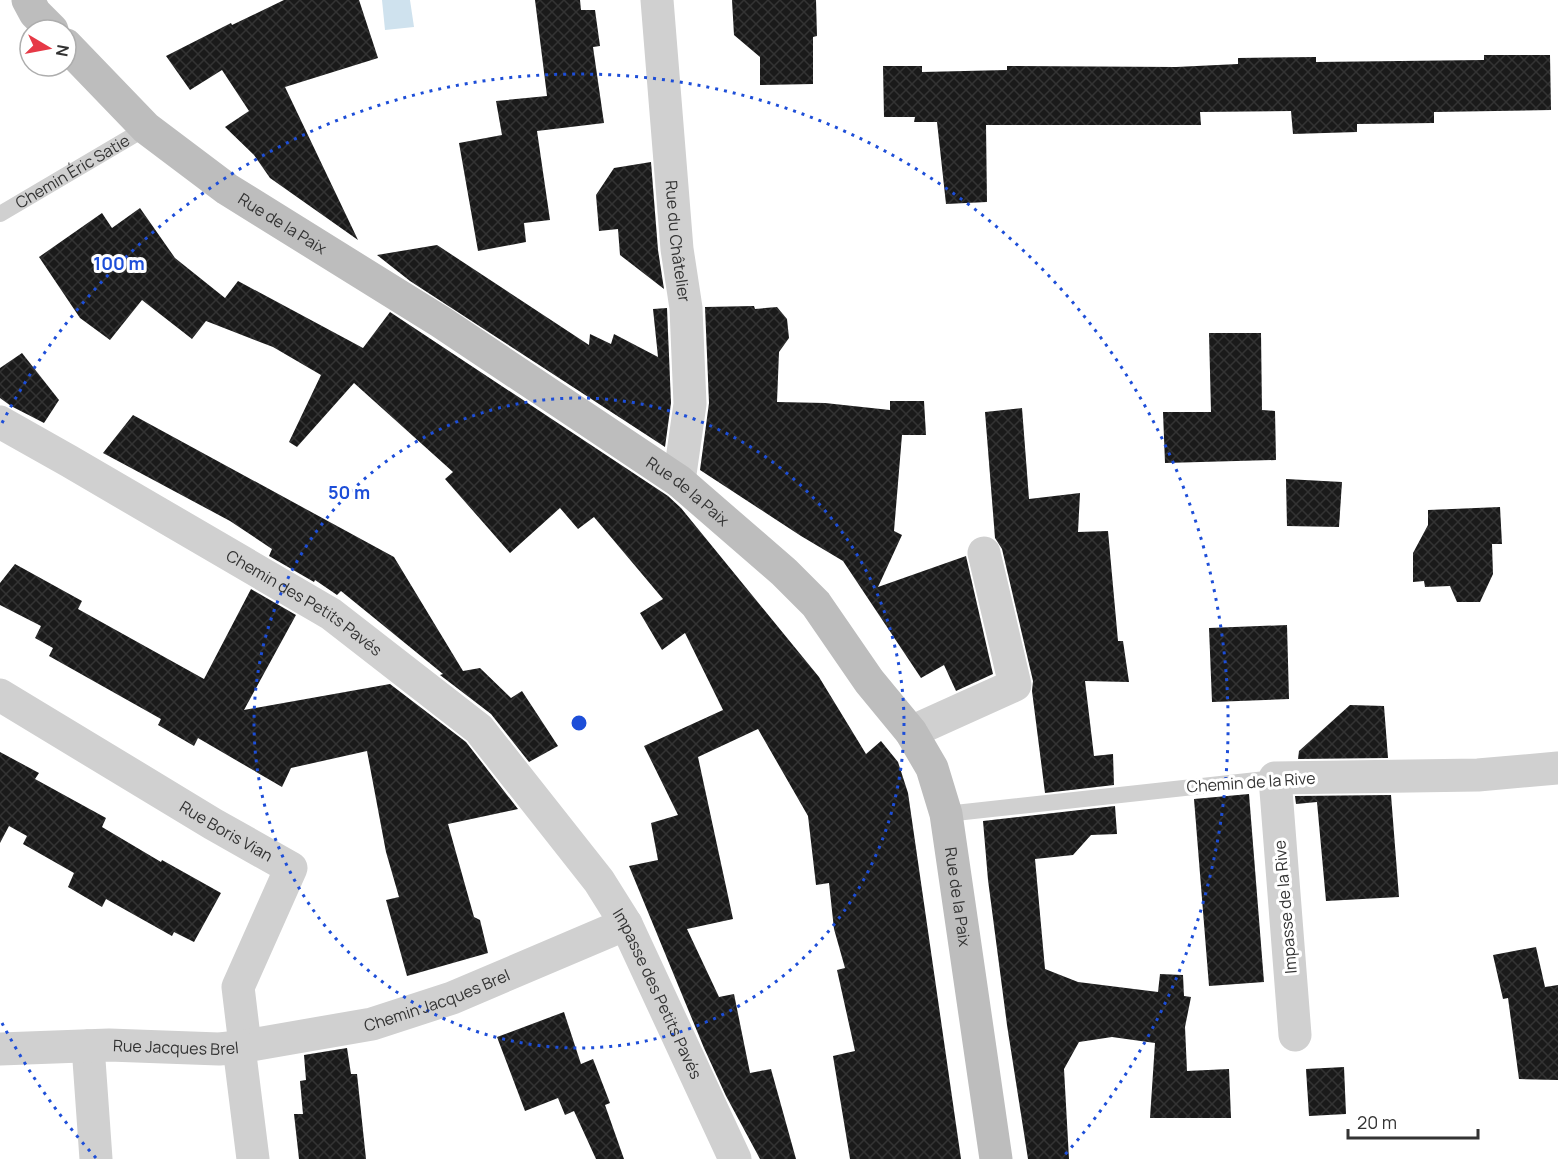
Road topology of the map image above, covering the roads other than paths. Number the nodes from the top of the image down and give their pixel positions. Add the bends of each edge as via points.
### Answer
1 (28, 0) edge
2 (657, 0) edge
3 (40, 18) edge
4 (78, 57) edge
5 (146, 128) junction
6 (0, 214) edge
7 (0, 422) edge
8 (679, 481) junction
9 (984, 553) dead end
10 (0, 695) edge
11 (911, 732) junction
12 (1558, 768) edge
13 (1275, 778) junction
14 (946, 814) junction
15 (565, 838) joint
16 (626, 924) junction
17 (1295, 1035) dead end
18 (88, 1046) junction
19 (242, 1046) junction
20 (0, 1050) edge
21 (96, 1159) edge
22 (253, 1159) edge
23 (735, 1159) edge
24 (996, 1159) edge

1 - 3 street
2 - 8 street, Rue du Châtelier via 677,249 686,308 690,392
4 - 5 street, Rue de la Paix
5 - 6 lane, Chemin Éric Satie
5 - 8 street, Rue de la Paix via 227,189 441,322
7 - 15 street, Chemin des Petits Pavés via 331,614 479,729
8 - 11 street, Rue de la Paix via 816,604 869,681
9 - 11 street via 1015,685
10 - 19 street, Rue Boris Vian via 291,868 238,987
11 - 14 street, Rue de la Paix via 932,768
12 - 13 street, Chemin de la Rive via 1478,775
13 - 14 lane, Chemin de la Rive
13 - 17 street, Impasse de la Rive
14 - 24 street, Rue de la Paix
15 - 16 street, Impasse des Petits Pavés
16 - 19 street, Chemin Jacques Brel via 452,998 372,1024
16 - 23 street, Impasse des Petits Pavés
18 - 19 street, Rue Jacques Brel
18 - 20 street, Rue Jacques Brel
18 - 21 street
19 - 22 street, Rue Jacques Brel

